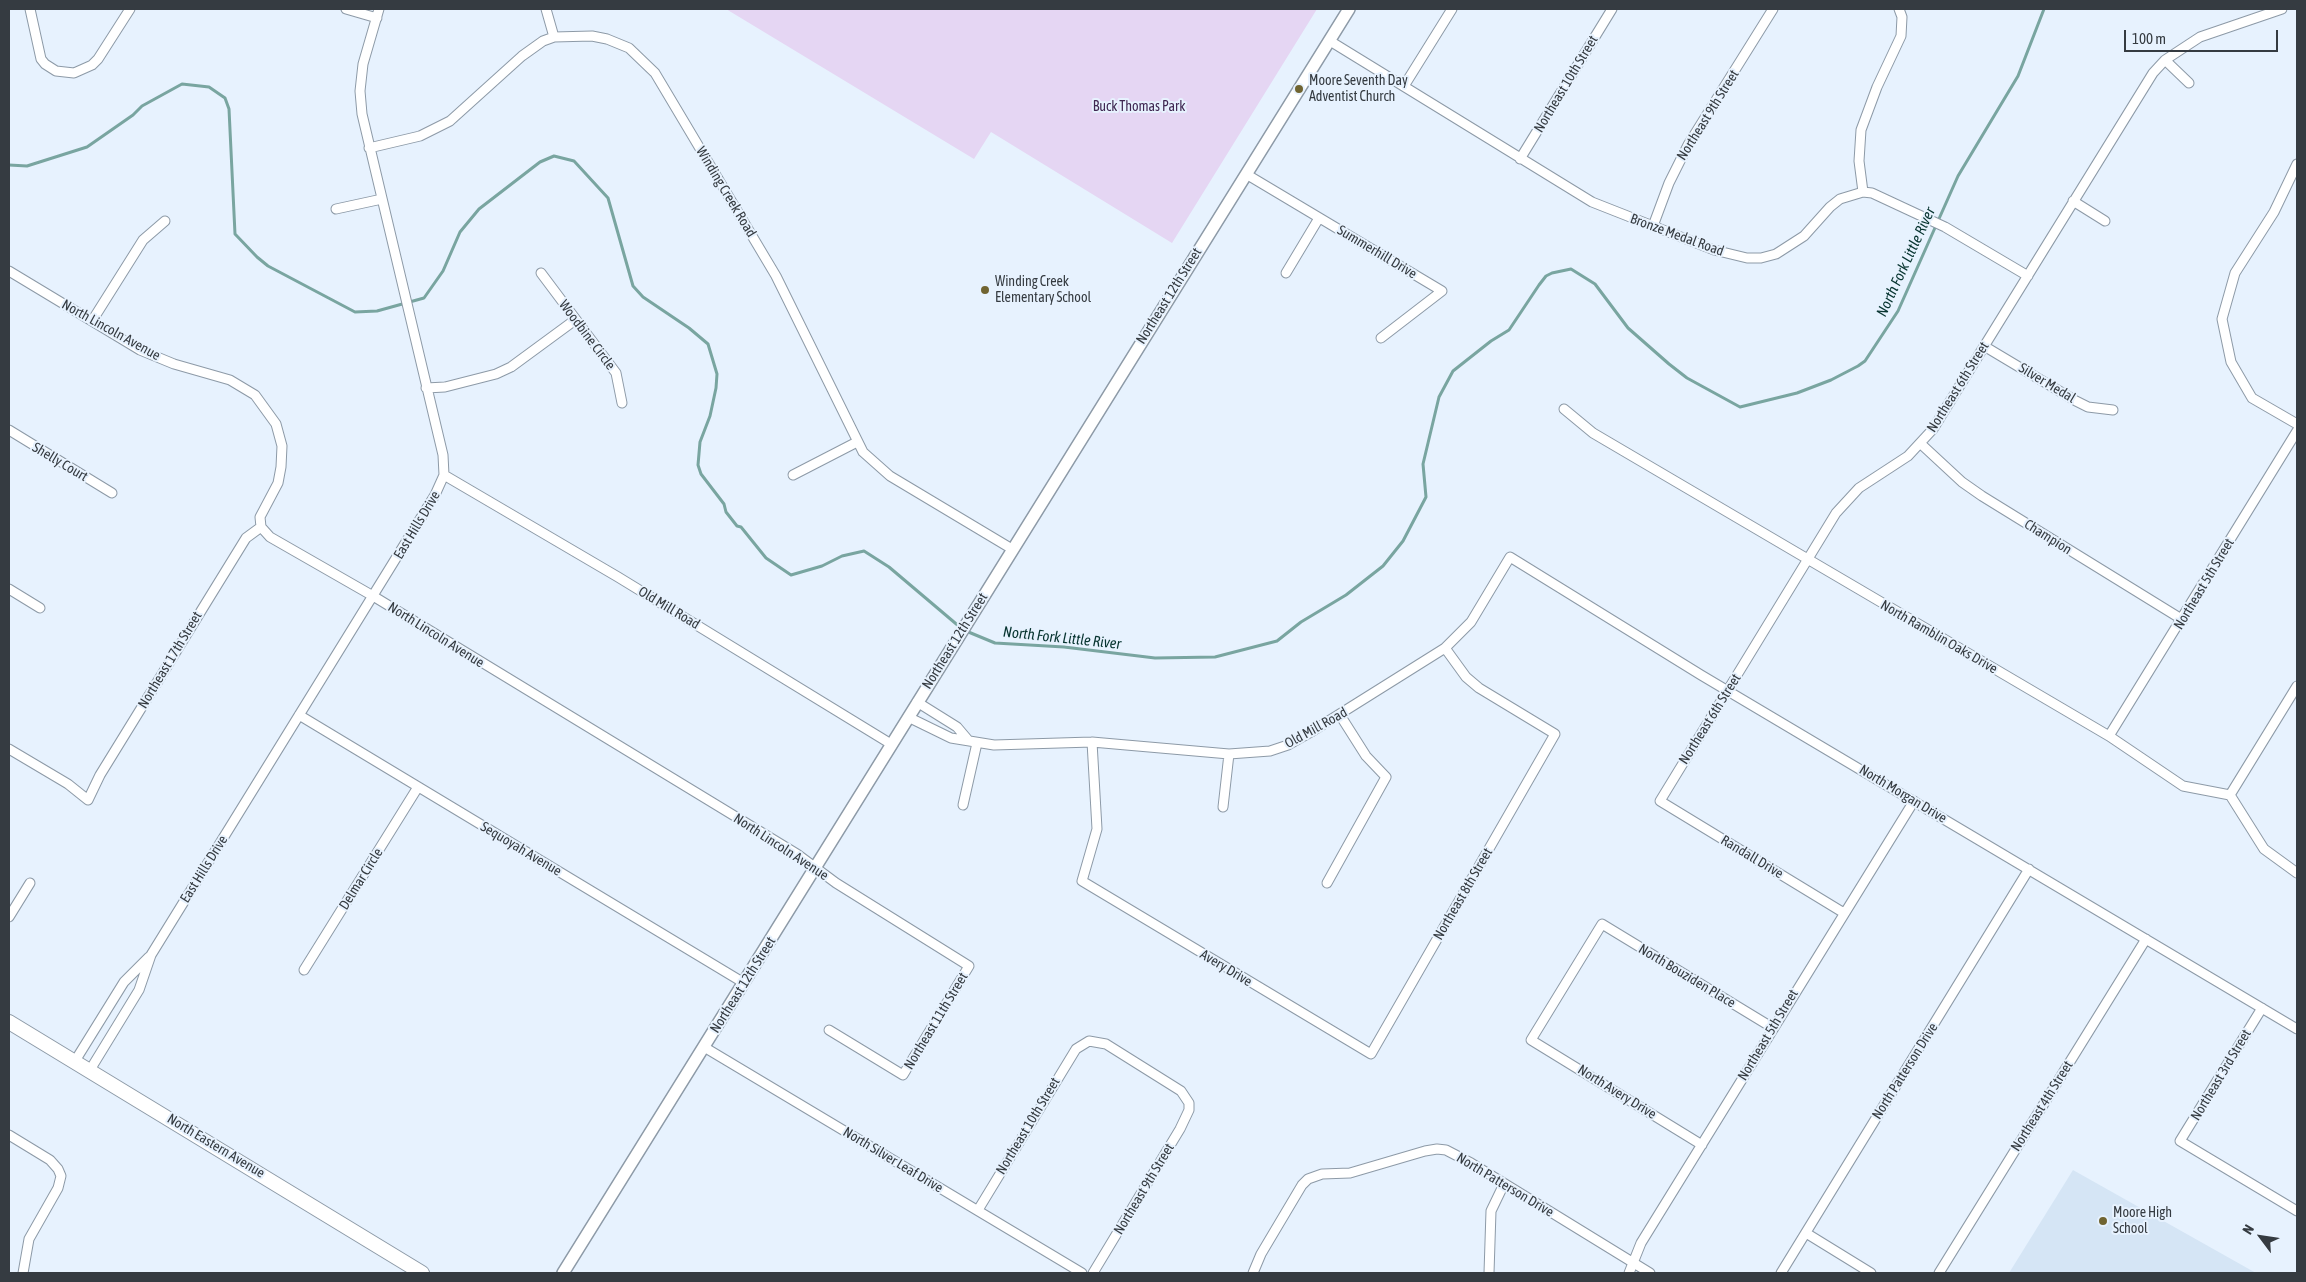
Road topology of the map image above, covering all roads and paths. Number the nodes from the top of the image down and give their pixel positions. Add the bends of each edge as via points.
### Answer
1 (30, 9) edge
2 (130, 9) edge
3 (346, 9) edge
4 (546, 9) edge
5 (1348, 9) edge
6 (1452, 9) edge
7 (1612, 9) edge
8 (1773, 9) edge
9 (1899, 9) edge
10 (2282, 9) edge
11 (378, 13) edge
12 (554, 37) junction
13 (1330, 41) junction
14 (2166, 60) junction
15 (2189, 83) dead end
16 (1404, 86) junction
17 (369, 148) junction
18 (1520, 159) junction
19 (2297, 164) edge
20 (1246, 174) junction
21 (1863, 192) junction
22 (382, 199) junction
23 (2073, 201) junction
24 (336, 209) dead end
25 (1319, 218) junction
26 (165, 221) dead end
27 (2105, 221) dead end
28 (1653, 226) junction
29 (9, 271) edge
30 (541, 273) dead end
31 (1286, 273) dead end
32 (2028, 276) junction
33 (574, 320) junction
34 (92, 321) junction
35 (1381, 338) dead end
36 (1984, 346) junction
37 (426, 388) junction
38 (622, 403) dead end
39 (1564, 409) dead end
40 (2113, 410) dead end
41 (2297, 424) edge
42 (9, 430) edge
43 (2297, 431) edge
44 (857, 442) junction
45 (1921, 444) junction
46 (444, 475) junction
47 (793, 475) dead end
48 (112, 492) dead end
49 (261, 527) junction
50 (1012, 548) junction
51 (1510, 557) joint
52 (1807, 560) junction
53 (9, 589) edge
54 (373, 596) junction
55 (40, 608) dead end
56 (2182, 620) junction
57 (1445, 648) junction
58 (2297, 686) edge
59 (1728, 689) junction
60 (917, 702) junction
61 (299, 715) junction
62 (1340, 715) junction
63 (908, 717) junction
64 (2109, 736) junction
65 (972, 742) junction
66 (1092, 742) junction
67 (892, 744) junction
68 (9, 749) edge
69 (1229, 754) junction
70 (418, 787) junction
71 (2230, 795) junction
72 (1660, 801) joint
73 (1914, 801) junction
74 (963, 804) dead end
75 (1223, 807) dead end
76 (816, 868) junction
77 (2029, 869) junction
78 (2297, 873) edge
79 (30, 882) dead end
80 (1327, 883) dead end
81 (1844, 913) junction
82 (9, 917) edge
83 (2146, 939) junction
84 (151, 955) junction
85 (969, 966) joint
86 (304, 970) dead end
87 (744, 983) junction
88 (2262, 1008) junction
89 (9, 1022) edge
90 (1773, 1028) junction
91 (2297, 1029) edge
92 (829, 1030) dead end
93 (1532, 1040) joint
94 (1081, 1044) joint
95 (704, 1047) junction
96 (1371, 1054) joint
97 (75, 1061) junction
98 (90, 1070) junction
99 (9, 1135) edge
100 (1702, 1145) junction
101 (1504, 1184) junction
102 (978, 1210) junction
103 (2297, 1211) edge
104 (1806, 1233) junction
105 (1633, 1263) junction
106 (23, 1273) edge
107 (422, 1273) edge
108 (564, 1273) edge
109 (1082, 1273) edge
110 (1093, 1273) edge
111 (1253, 1273) edge
112 (1489, 1273) edge
113 (1629, 1273) edge
114 (1650, 1273) edge
115 (1781, 1273) edge
116 (1871, 1273) edge
117 (1939, 1273) edge

1 - 2 street via 41,59 50,68 74,73 92,65
3 - 11 street
4 - 12 street
5 - 13 street, Northeast 12th Street
6 - 16 street
7 - 18 street, Northeast 10th Street
8 - 28 street, Northeast 9th Street via 1688,145
9 - 21 street via 1901,36 1860,130
10 - 14 street, Northeast 6th Street via 2200,37
11 - 17 street, East Hills Drive via 363,64 360,90
12 - 17 street, Winding Creek Road via 522,56 450,121 420,136
12 - 44 street, Winding Creek Road via 592,36 618,43 638,54 655,73 776,276
13 - 16 street, Bronze Medal Road
13 - 20 street, Northeast 12th Street
14 - 15 street
14 - 23 street, Northeast 6th Street via 2144,84
16 - 18 street, Bronze Medal Road
17 - 22 street, East Hills Drive
18 - 28 street, Bronze Medal Road via 1592,202
19 - 41 street via 2274,212 2235,273 2222,319 2231,362 2252,398
20 - 25 street, Summerhill Drive
20 - 50 street, Northeast 12th Street
21 - 28 street, Bronze Medal Road via 1840,199 1795,244 1760,258 1723,253
21 - 32 street via 1916,212
22 - 24 street
22 - 37 street, East Hills Drive
23 - 27 street
23 - 32 street, Northeast 6th Street
25 - 31 street
25 - 35 street, Summerhill Drive via 1442,291
26 - 34 street via 143,240
29 - 34 street, North Lincoln Avenue
30 - 33 street, Woodbine Circle
32 - 36 street, Northeast 6th Street
33 - 37 street via 512,367 445,387
33 - 38 street, Woodbine Circle via 616,373
34 - 49 street, North Lincoln Avenue via 158,358 240,385 262,403 276,424 282,456 278,482 260,517
36 - 40 street, Silver Medal via 2088,407
36 - 45 street, Northeast 6th Street
37 - 46 street, East Hills Drive via 443,455
39 - 52 street, North Ramblin Oaks Drive via 1592,433
42 - 48 street, Shelly Court
43 - 56 street, Northeast 5th Street
44 - 47 street
44 - 50 street, Winding Creek Road via 869,459 890,476
45 - 52 street, Northeast 6th Street via 1846,501
45 - 56 street, Champion via 1982,496
46 - 54 street, East Hills Drive
46 - 67 street, Old Mill Road
49 - 54 street, North Lincoln Avenue via 270,537
49 - 68 street, Northeast 17th Street via 246,538 100,775 88,800 68,784
50 - 60 street, Northeast 12th Street
51 - 57 street, Old Mill Road via 1471,622
51 - 59 street, North Morgan Drive
52 - 59 street, Northeast 6th Street
52 - 64 street, North Ramblin Oaks Drive
53 - 55 street
54 - 61 street, East Hills Drive
54 - 76 street, North Lincoln Avenue
56 - 64 street, Northeast 5th Street
57 - 62 street, Old Mill Road
57 - 96 street, Northeast 8th Street via 1478,688 1555,734
58 - 71 street
59 - 72 street, Northeast 6th Street
59 - 73 street, North Morgan Drive
60 - 63 street, Northeast 12th Street
60 - 65 street via 957,727
61 - 70 street, Sequoyah Avenue
61 - 84 street, East Hills Drive
62 - 69 street, Old Mill Road via 1288,745
62 - 80 street via 1366,756 1386,777
63 - 65 street, Old Mill Road via 951,738
63 - 67 street, Northeast 12th Street
64 - 71 street, North Ramblin Oaks Drive via 2183,786
65 - 66 street, Old Mill Road via 1014,746
65 - 74 street
66 - 69 street, Old Mill Road
66 - 96 street, Avery Drive via 1097,829 1082,881
67 - 76 street, Northeast 12th Street
69 - 75 street
70 - 86 street, Delmar Circle
70 - 87 street, Sequoyah Avenue
71 - 78 street via 2264,849
72 - 81 street, Randall Drive
73 - 77 street, North Morgan Drive
73 - 81 street, Northeast 5th Street
76 - 85 street, North Lincoln Avenue
76 - 87 street, Northeast 12th Street
77 - 83 street, North Morgan Drive
77 - 104 street, North Patterson Drive
79 - 82 street
81 - 90 street, Northeast 5th Street
83 - 88 street, North Morgan Drive
83 - 117 street, Northeast 4th Street
84 - 97 street, East Hills Drive via 124,982
84 - 98 street, East Hills Drive via 139,990
85 - 92 street, Northeast 11th Street via 903,1075
87 - 95 street, Northeast 12th Street
88 - 91 street, North Morgan Drive
88 - 103 street, Northeast 3rd Street via 2180,1141
89 - 97 main road, North Eastern Avenue
90 - 93 street, North Bouziden Place via 1602,924
90 - 100 street, Northeast 5th Street
93 - 100 street, North Avery Drive
94 - 102 street, Northeast 10th Street
94 - 110 street, Northeast 9th Street via 1094,1041 1106,1044 1173,1085 1189,1103 1186,1119
95 - 102 street, North Silver Leaf Drive
95 - 108 street, Northeast 12th Street
97 - 98 main road, North Eastern Avenue
98 - 107 main road, North Eastern Avenue
99 - 106 street via 55,1165 60,1172 60,1182 29,1239
100 - 105 street, Northeast 5th Street via 1641,1243
101 - 105 street, North Patterson Drive
101 - 111 street, North Patterson Drive via 1453,1153 1437,1149 1350,1173 1314,1176 1302,1185
101 - 112 street via 1491,1211
102 - 109 street, North Silver Leaf Drive
104 - 115 street, North Patterson Drive
104 - 116 street
105 - 113 street, Northeast 5th Street
105 - 114 street, North Patterson Drive

